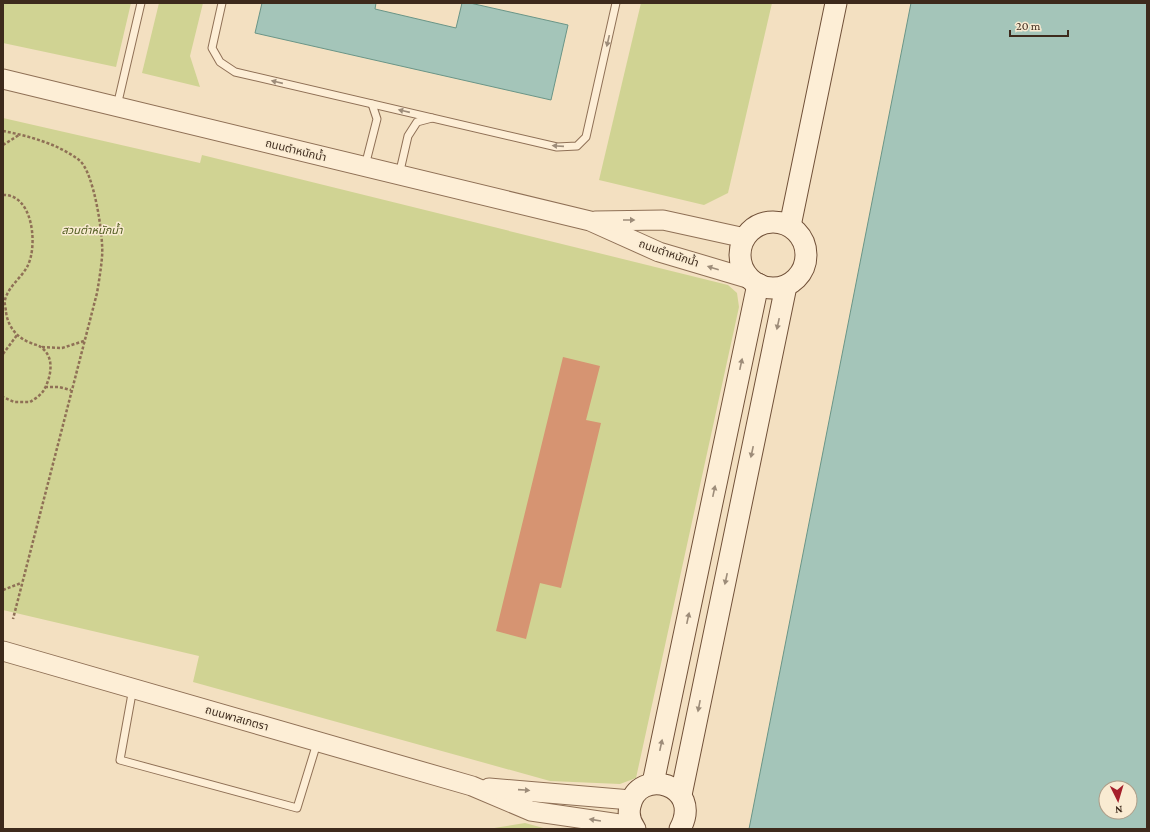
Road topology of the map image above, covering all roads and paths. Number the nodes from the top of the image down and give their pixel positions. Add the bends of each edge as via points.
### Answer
1 (142, 3) edge
2 (222, 3) edge
3 (616, 3) edge
4 (836, 3) edge
5 (3, 79) edge
6 (372, 104) junction
7 (117, 106) junction
8 (432, 118) junction
9 (3, 131) edge
10 (19, 135) junction
11 (3, 145) edge
12 (365, 166) junction
13 (399, 174) junction
14 (3, 196) edge
15 (590, 221) junction
16 (790, 226) junction
17 (745, 238) junction
18 (754, 282) junction
19 (786, 286) junction
20 (17, 335) junction
21 (84, 341) junction
22 (42, 347) junction
23 (3, 354) edge
24 (45, 387) junction
25 (71, 390) junction
26 (3, 397) edge
27 (21, 583) junction
28 (3, 590) edge
29 (13, 619) dead end
30 (3, 651) edge
31 (133, 688) junction
32 (317, 742) junction
33 (653, 784) junction
34 (472, 786) junction
35 (681, 796) junction
36 (631, 800) junction
37 (634, 828) edge
38 (680, 829) edge

1 - 7 lane
6 -> 2 lane via 235,72 220,62 212,48
3 -> 8 lane via 586,137 577,146 557,147
4 - 16 main road
5 - 7 street, ถนนตำหนักน้ำ
8 -> 6 lane
6 - 12 lane via 377,119
7 - 12 street, ถนนตำหนักน้ำ
8 - 13 lane via 417,122 408,136
9 - 10 path
10 - 11 path
10 - 21 path via 42,140 81,161 94,187 103,256 97,293
12 - 13 street, ถนนตำหนักน้ำ
13 - 15 street, ถนนตำหนักน้ำ
14 - 20 path via 8,195 23,204 31,221 32,246 28,267 4,300 7,323
15 -> 17 street, ถนนตำหนักน้ำ via 663,220
18 -> 15 street, ถนนตำหนักน้ำ via 659,252
16 - 17 main road via 778,222 765,223 754,228
16 - 19 main road via 804,242 806,257 802,272
17 - 18 main road via 740,260
18 - 19 main road via 775,288
33 -> 18 main road
19 -> 35 main road
20 - 22 path via 29,343
20 - 23 path
21 - 22 path via 62,348
21 - 25 path
22 - 24 path via 49,356 51,370
24 - 25 path
24 - 26 path via 30,402 14,402
25 - 27 path
27 - 28 path
27 - 29 path
30 - 31 street, ถนนพาสเภตรา
31 - 32 street, ถนนพาสเภตรา
31 - 32 lane via 120,760 297,808
32 - 34 street, ถนนพาสเภตรา
33 - 35 main road via 664,784 674,788
33 - 36 main road via 644,786
34 -> 36 street
37 -> 34 street via 531,811
35 - 38 main road via 686,813
36 - 37 main road via 629,813

